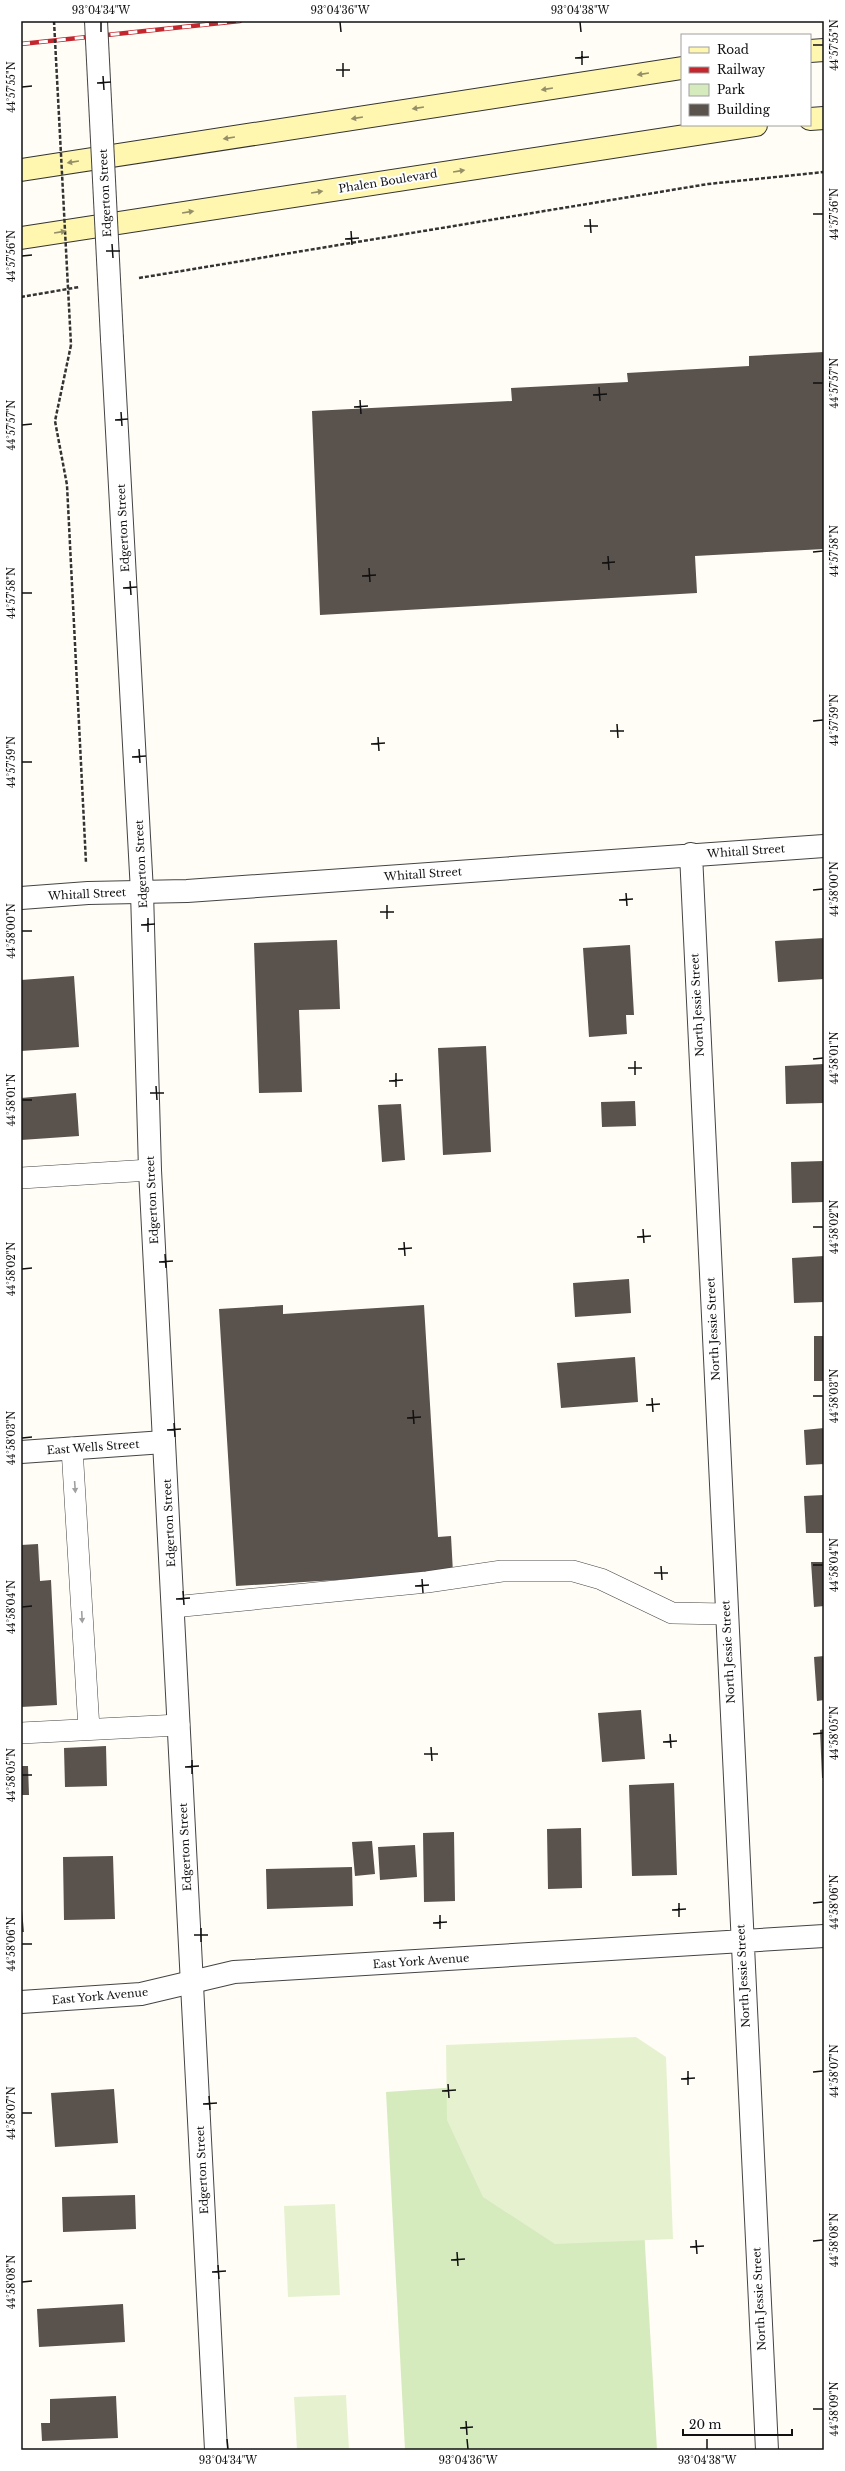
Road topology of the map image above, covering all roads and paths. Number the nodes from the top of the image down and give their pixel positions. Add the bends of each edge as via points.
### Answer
1 (54, 21) edge
2 (96, 21) edge
3 (824, 50) edge
4 (811, 51) edge
5 (681, 68) edge
6 (824, 118) edge
7 (811, 119) edge
8 (749, 126) edge
9 (21, 170) edge
10 (824, 172) edge
11 (21, 238) edge
12 (137, 278) dead end
13 (83, 287) dead end
14 (21, 297) edge
15 (824, 846) edge
16 (691, 854) junction
17 (142, 892) junction
18 (88, 893) junction
19 (21, 898) edge
20 (150, 1170) junction
21 (21, 1178) edge
22 (164, 1442) junction
23 (72, 1448) junction
24 (21, 1452) edge
25 (173, 1607) junction
26 (726, 1614) junction
27 (179, 1725) junction
28 (89, 1729) junction
29 (21, 1733) edge
30 (824, 1936) edge
31 (742, 1940) junction
32 (192, 1983) junction
33 (21, 2002) edge
34 (216, 2450) edge
35 (767, 2450) edge

1 - 18 path, bridge via 71,345 55,422 68,485
2 - 17 street, Edgerton Street, bridge
3 - 4 main road
5 -> 9 main road
6 - 7 main road
11 -> 8 main road, Phalen Boulevard
10 - 12 path via 708,184
13 - 14 path
15 - 16 street, Whitall Street
16 - 17 street, Whitall Street via 195,891
16 - 26 street, North Jessie Street
17 - 18 street, Whitall Street
17 - 20 street, Edgerton Street
18 - 19 street, Whitall Street
20 - 21 lane
20 - 22 street, Edgerton Street
22 - 23 street, East Wells Street
22 - 25 street, Edgerton Street
23 - 24 street, East Wells Street
23 -> 28 lane
25 - 26 lane via 427,1582 502,1571 573,1571 601,1579 672,1613
25 - 27 street, Edgerton Street
26 - 31 street, North Jessie Street
27 - 28 lane
27 - 32 street, Edgerton Street
28 - 29 lane
30 - 31 street, East York Avenue
31 - 32 street, East York Avenue via 234,1972
31 - 35 street, North Jessie Street
32 - 33 street, East York Avenue via 141,1994
32 - 34 street, Edgerton Street

